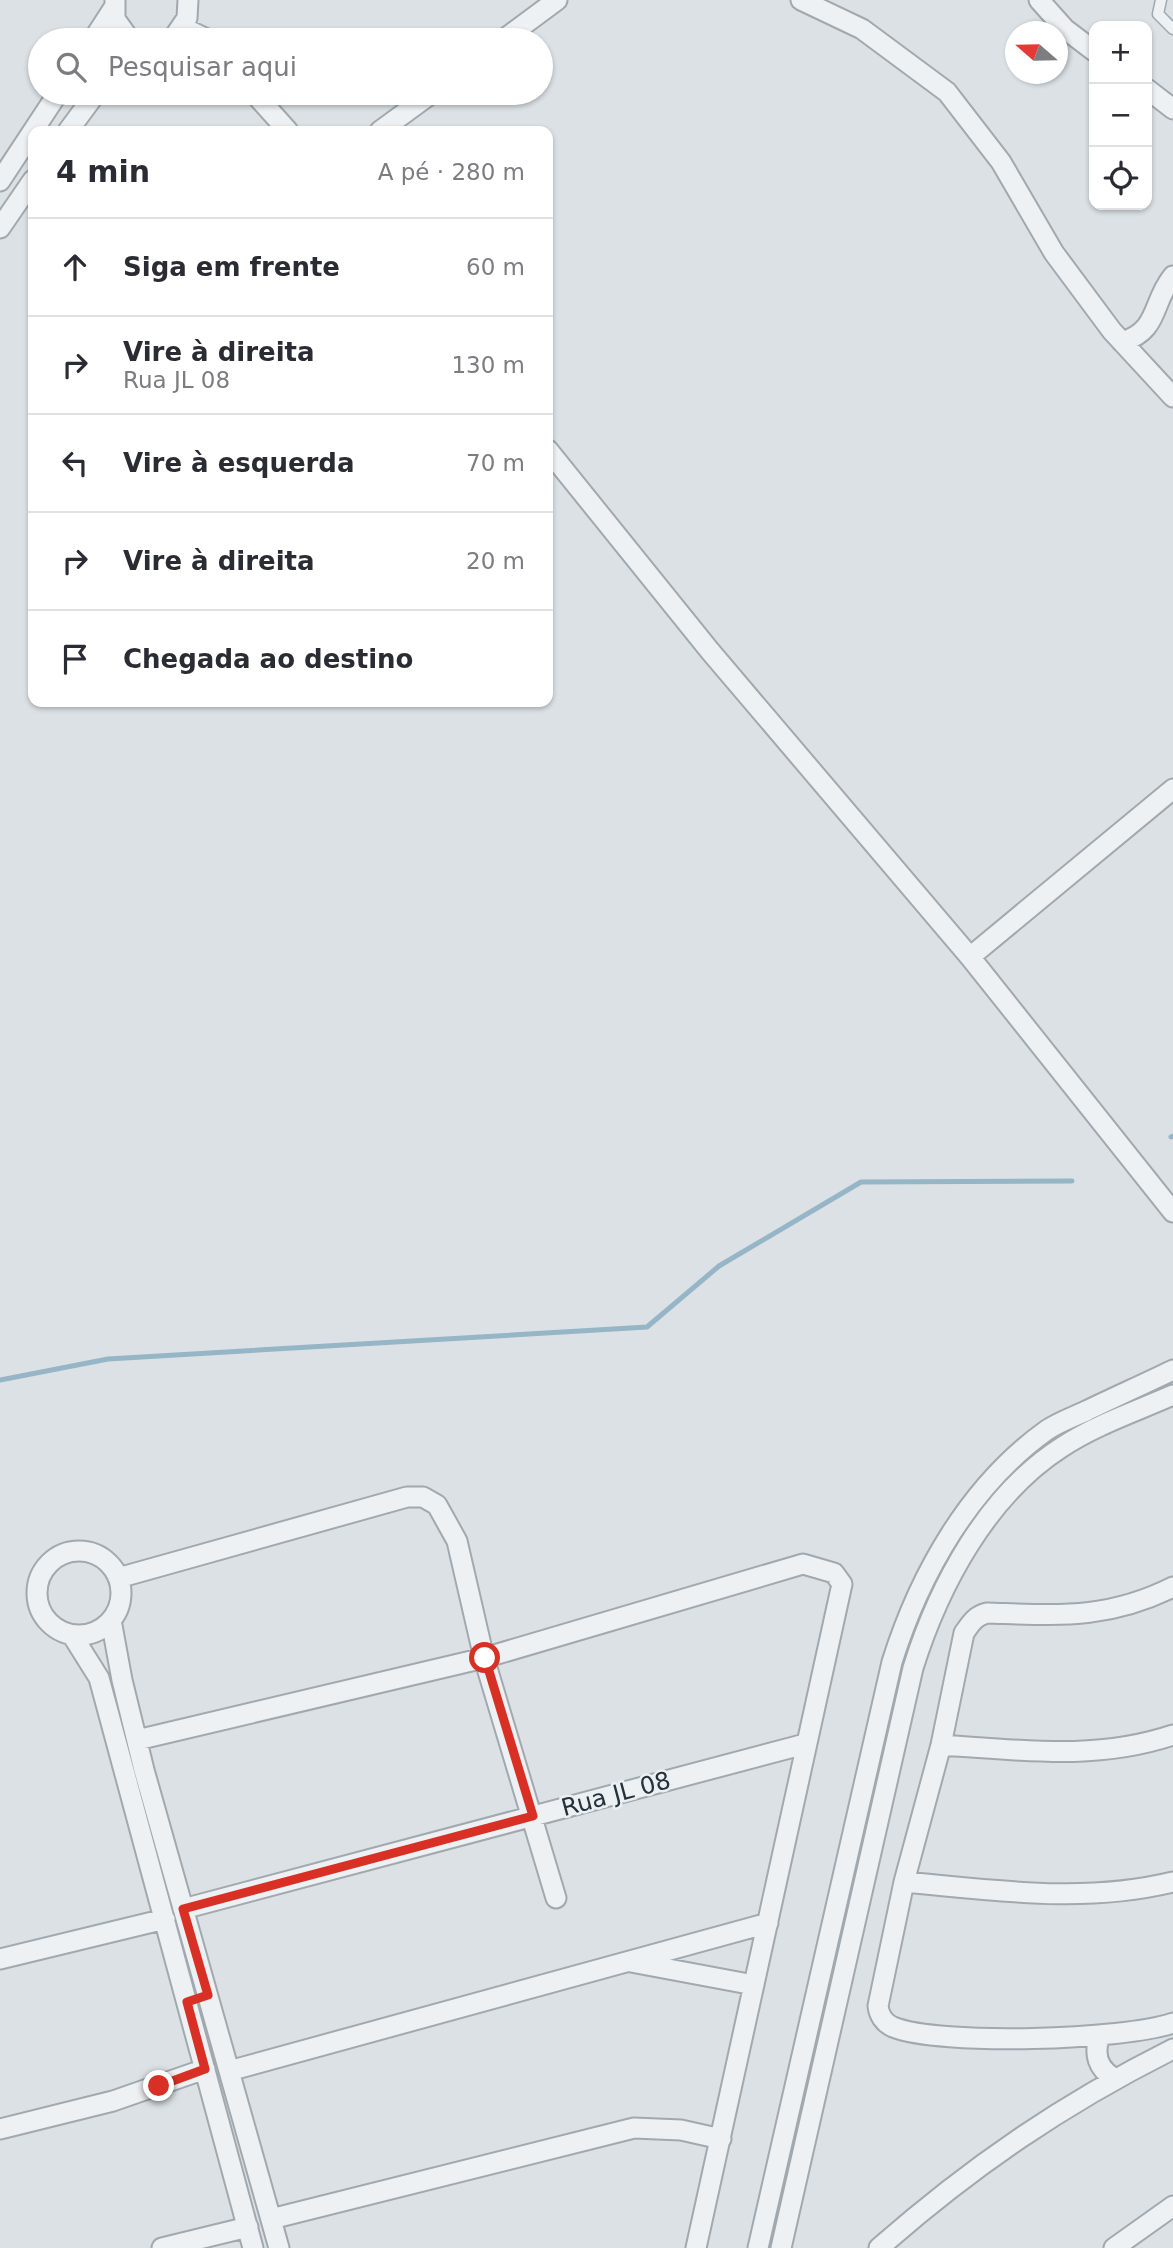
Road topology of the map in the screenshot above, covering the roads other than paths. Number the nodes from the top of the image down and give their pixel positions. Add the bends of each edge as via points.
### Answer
1 (188, 0) edge
2 (557, 0) edge
3 (801, 0) edge
4 (1039, 0) edge
5 (1161, 0) edge
6 (114, 5) edge
7 (100, 28) edge
8 (118, 28) edge
9 (180, 28) edge
10 (519, 28) edge
11 (1173, 29) edge
12 (1089, 47) edge
13 (1152, 93) edge
14 (50, 105) edge
15 (87, 105) edge
16 (265, 105) edge
17 (416, 105) edge
18 (1172, 107) edge
19 (36, 126) edge
20 (72, 126) edge
21 (284, 126) edge
22 (387, 126) edge
23 (28, 139) edge
24 (0, 181) edge
25 (28, 187) edge
26 (0, 228) edge
27 (1173, 276) edge
28 (1122, 342) junction
29 (1173, 397) edge
30 (553, 456) edge
31 (1173, 789) edge
32 (970, 957) junction
33 (1173, 1212) edge
34 (1173, 1370) edge
35 (1173, 1395) edge
36 (118, 1578) junction
37 (1173, 1587) edge
38 (111, 1620) junction
39 (72, 1635) junction
40 (485, 1658) junction
41 (1173, 1735) edge
42 (137, 1740) junction
43 (805, 1744) junction
44 (941, 1745) junction
45 (533, 1816) junction
46 (904, 1882) junction
47 (1173, 1882) edge
48 (556, 1898) dead end
49 (183, 1909) junction
50 (164, 1919) junction
51 (768, 1923) junction
52 (0, 1959) edge
53 (626, 1962) junction
54 (754, 1985) junction
55 (208, 1995) junction
56 (187, 2002) junction
57 (1167, 2025) edge
58 (1100, 2036) junction
59 (1173, 2047) edge
60 (205, 2069) junction
61 (229, 2071) junction
62 (1114, 2078) junction
63 (0, 2129) edge
64 (720, 2139) junction
65 (1173, 2206) edge
66 (271, 2219) junction
67 (248, 2227) junction
68 (162, 2248) edge
69 (253, 2248) edge
70 (279, 2248) edge
71 (696, 2248) edge
72 (758, 2248) edge
73 (781, 2248) edge
74 (879, 2248) edge
75 (1114, 2248) edge

1 - 9 street
2 - 10 street
3 - 28 street via 862,29 947,92 1001,162 1054,253
4 - 12 street
5 - 11 lane via 1158,14
6 - 7 street
6 - 8 street
13 - 18 street
14 - 19 street
15 - 20 street
16 - 21 street
17 - 22 street
23 - 24 street
25 - 26 street
27 - 28 street via 1162,290 1153,320 1143,332
28 - 29 street
30 - 32 street via 710,651
31 - 32 street
32 - 33 street
34 - 72 street via 1049,1429 1026,1448 948,1537 916,1597 892,1662
35 - 73 street via 1062,1446 1041,1464 983,1526 935,1606 911,1679
36 - 38 street via 120,1600
36 - 39 street via 105,1561 85,1551 64,1554 46,1567 37,1587 40,1608 52,1626
36 - 40 street via 407,1497 423,1497 437,1505 457,1541
37 - 44 street via 1082,1614 978,1616 964,1633
38 - 39 street via 94,1632
38 - 42 street
39 - 50 street via 99,1678
40 - 42 street
40 - 43 street via 803,1564 822,1567 842,1584
40 - 45 street
41 - 44 street via 1128,1748 1072,1754
42 - 49 street
43 - 45 street, Rua JL 08
43 - 51 street
44 - 46 street
45 - 48 street
45 - 49 street, Rua JL 08
46 - 47 street via 1072,1895
46 - 58 street via 878,2000 879,2012 888,2024 981,2037
49 - 55 street
50 - 52 street
50 - 56 street
51 - 53 street
51 - 54 street
53 - 54 street
53 - 61 street
54 - 64 street
55 - 56 street
55 - 61 street
56 - 60 street
57 - 58 street
57 - 59 street
58 - 62 street via 1099,2062
59 - 62 street
60 - 63 street via 113,2101
60 - 67 street
61 - 66 street
62 - 74 street via 1043,2120
64 - 66 street via 681,2130 634,2128
64 - 71 street
65 - 75 street
66 - 70 street
67 - 68 street
67 - 69 street

